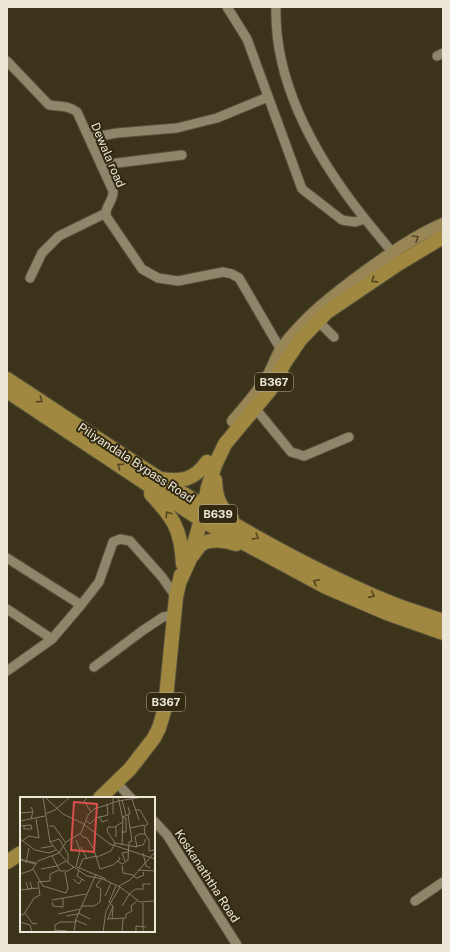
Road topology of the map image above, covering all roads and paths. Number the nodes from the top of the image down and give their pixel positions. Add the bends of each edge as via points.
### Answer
1 (227, 7) edge
2 (276, 7) edge
3 (7, 61) edge
4 (268, 97) junction
5 (89, 138) junction
6 (182, 155) dead end
7 (101, 165) junction
8 (106, 213) junction
9 (365, 219) junction
10 (443, 224) edge
11 (443, 237) edge
12 (395, 258) junction
13 (30, 278) dead end
14 (318, 321) junction
15 (334, 338) dead end
16 (285, 353) junction
17 (7, 379) edge
18 (7, 391) edge
19 (255, 408) junction
20 (233, 421) joint
21 (349, 437) dead end
22 (213, 460) junction
23 (135, 476) junction
24 (158, 478) junction
25 (199, 511) junction
26 (239, 526) junction
27 (252, 548) junction
28 (7, 558) edge
29 (186, 562) junction
30 (178, 590) junction
31 (81, 605) junction
32 (7, 609) edge
33 (174, 615) junction
34 (443, 621) edge
35 (443, 633) edge
36 (52, 640) junction
37 (94, 667) dead end
38 (7, 671) edge
39 (117, 783) junction
40 (101, 797) edge
41 (131, 797) edge
42 (155, 822) edge
43 (20, 854) edge
44 (7, 862) edge
45 (443, 882) edge
46 (415, 901) dead end
47 (238, 945) edge

1 - 4 street via 247,40
2 - 9 street via 281,56 298,112 330,171
3 - 5 street, Dewala road via 49,105 67,106 77,112
4 - 5 street via 217,118 177,128
4 - 9 street via 302,189 342,220 355,222
5 - 7 street, Dewala road
6 - 7 street
7 - 8 street, Dewala road via 113,191
8 - 13 street via 59,236 42,253
8 - 16 street via 142,269 158,278 178,281 223,272 238,278
9 - 12 street
12 -> 10 main road, B367 via 431,229
11 - 12 main road, B367
12 -> 14 main road, B367
12 - 16 main road, B367 via 324,303 290,338
14 - 15 street
14 - 16 main road, B367
16 - 19 main road, B367 via 270,390
16 - 20 main road, B367
17 -> 24 main road, Piliyandala Bypass Road / B639
23 -> 18 main road, Piliyandala Bypass Road / B639
19 - 21 street via 291,452 304,456
19 - 22 main road, B367
20 - 22 main road, B367
22 - 24 main road via 188,479
22 - 25 main road, B367 via 208,487
22 - 26 main road via 217,499 225,512
23 - 25 main road, Piliyandala Bypass Road / B639
29 -> 23 main road via 180,537 168,512
24 - 25 main road, Piliyandala Bypass Road / B639
25 - 26 main road, Piliyandala Bypass Road / B639
25 - 27 main road, Piliyandala Bypass Road / B639
25 - 29 main road, B367
26 -> 34 main road, Piliyandala Bypass Road / B639 via 270,545 347,584 392,604
27 - 29 main road via 230,542 208,541
35 -> 27 main road, Piliyandala Bypass Road / B639 via 389,614 326,587
28 - 31 street
29 - 30 main road, B367
30 - 31 street via 162,577 130,541 120,539 113,542 99,582
30 - 33 main road, B367
31 - 36 street
32 - 36 street
33 - 37 street via 163,617
33 - 39 main road, B367 via 165,708 161,722 154,738
36 - 38 street
39 - 40 main road, B367
39 - 41 street
42 - 47 street, Koskanaththa Road via 167,835
43 - 44 main road
45 - 46 street

